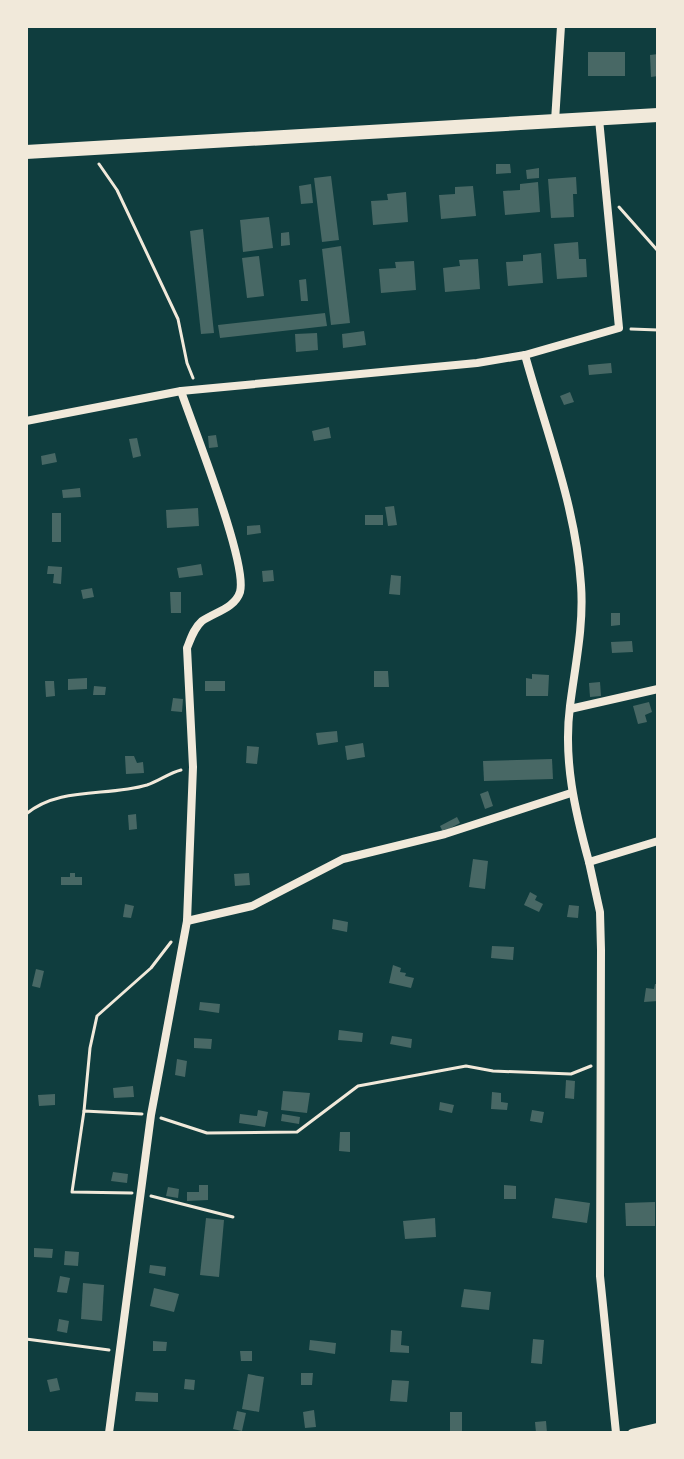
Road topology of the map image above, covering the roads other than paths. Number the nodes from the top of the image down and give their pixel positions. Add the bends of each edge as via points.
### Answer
1 (561, 26) edge
2 (658, 115) edge
3 (599, 119) junction
4 (555, 121) junction
5 (26, 152) edge
6 (525, 355) junction
7 (181, 391) junction
8 (26, 421) edge
9 (658, 689) edge
10 (570, 709) junction
11 (571, 793) junction
12 (658, 841) edge
13 (589, 862) junction
14 (187, 921) junction
15 (658, 1427) edge
16 (109, 1433) edge
17 (616, 1433) edge
18 (632, 1433) edge

1 - 4 street
2 - 3 main road
3 - 4 main road
3 - 6 street via 619,328
4 - 5 main road
6 - 7 street
6 - 10 street via 577,549 581,629
7 - 8 street
7 - 14 street via 242,578 236,602 201,622 187,648 193,767
9 - 10 street
10 - 11 street
11 - 13 street
11 - 14 street via 445,834 343,859 252,906
12 - 13 street
13 - 17 street via 600,912 600,1276
14 - 16 street via 151,1115
15 - 18 street

